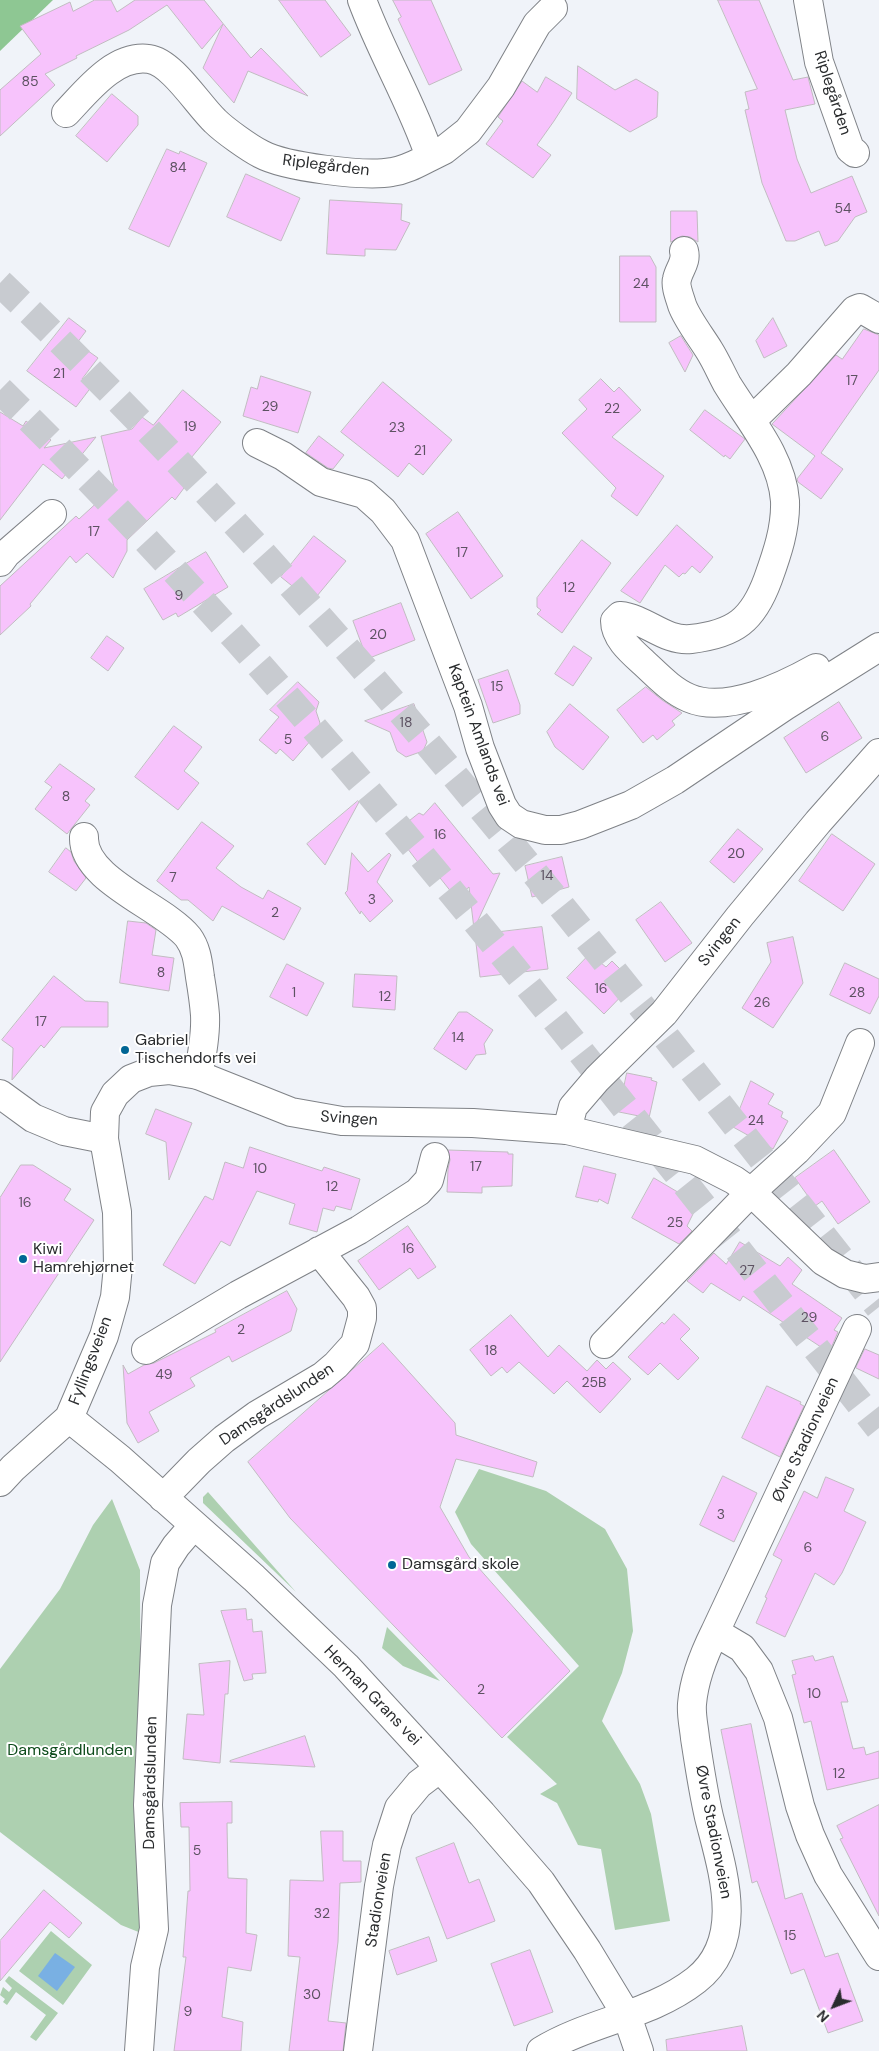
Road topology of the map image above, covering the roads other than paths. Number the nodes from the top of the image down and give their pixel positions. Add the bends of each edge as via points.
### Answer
1 (362, 0) edge
2 (808, 0) edge
3 (553, 8) dead end
4 (66, 113) dead end
5 (856, 153) dead end
6 (430, 157) junction
7 (684, 251) dead end
8 (879, 319) edge
9 (752, 420) junction
10 (257, 443) dead end
11 (52, 514) dead end
12 (0, 562) edge
13 (879, 629) edge
14 (879, 647) edge
15 (879, 754) edge
16 (84, 837) dead end
17 (860, 1043) dead end
18 (198, 1075) junction
19 (0, 1094) edge
20 (567, 1130) junction
21 (104, 1139) junction
22 (435, 1157) dead end
23 (751, 1192) junction
24 (319, 1251) junction
25 (872, 1278) edge
26 (858, 1329) dead end
27 (604, 1344) dead end
28 (146, 1350) dead end
29 (69, 1418) junction
30 (4, 1471) edge
31 (163, 1498) junction
32 (194, 1525) junction
33 (716, 1632) junction
34 (440, 1768) junction
35 (879, 1956) edge
36 (628, 2016) junction
37 (139, 2051) edge
38 (358, 2051) edge
39 (541, 2051) edge
40 (639, 2051) edge

1 - 6 street
2 - 5 street, Riplegården via 819,62 850,149
3 - 6 street, Riplegården via 537,24 501,87 468,131
4 - 6 street, Riplegården via 94,84 120,64 151,59 166,67 216,122 260,154 277,160 316,168 391,173
7 - 9 street via 684,266 677,280 683,307
8 - 9 street via 860,308 855,310 799,374
9 - 13 street via 781,475 785,501 783,530 774,564 758,602 744,621 731,629 690,639 677,638 640,621 620,616 615,621 615,628 622,640 677,691 702,702 722,702 767,691 803,675
10 - 14 street, Kaptein Amlands vei via 321,482 364,494 383,511 405,540 502,805 509,816 521,824 561,830 580,826 631,805 675,780
11 - 12 street
15 - 20 street, Svingen via 818,822 664,1013 573,1107
16 - 18 street via 87,854 102,872 177,926 192,945 197,956 205,1016
17 - 23 street via 832,1113 796,1152
18 - 20 street, Svingen via 291,1112 342,1121 473,1122
18 - 21 street, Fyllingsveien via 169,1070 149,1072 131,1080 115,1094 105,1112
19 - 21 street via 33,1118 64,1132
20 - 23 street, Svingen via 695,1160
21 - 29 street, Fyllingsveien via 117,1219 115,1297 104,1336
22 - 24 street via 430,1180 418,1192
23 - 25 street, Svingen via 823,1261 845,1274
23 - 27 street
24 - 28 street
24 - 31 street, Damsgårdslunden via 362,1308 355,1344 323,1376 257,1415 224,1439
26 - 33 street, Øvre Stadionveien
29 - 30 street, Fyllingsveien
29 - 31 street, Herman Grans vei
31 - 32 street, Herman Grans vei
32 - 34 street, Herman Grans vei via 346,1666
32 - 37 street, Damsgårdslunden via 166,1564 157,1605 148,1805 154,1929 145,1967
33 - 35 street via 742,1648 759,1671 778,1718 810,1835 828,1875
33 - 36 street, Øvre Stadionveien via 698,1674 692,1706 701,1776 725,1885 726,1927 711,1964 697,1979 674,1995
34 - 36 street, Herman Grans vei via 541,1882
34 - 38 street, Stadionveien via 419,1784 399,1808 388,1845 379,1886
36 - 39 street via 586,2028
36 - 40 street, Herman Grans vei

